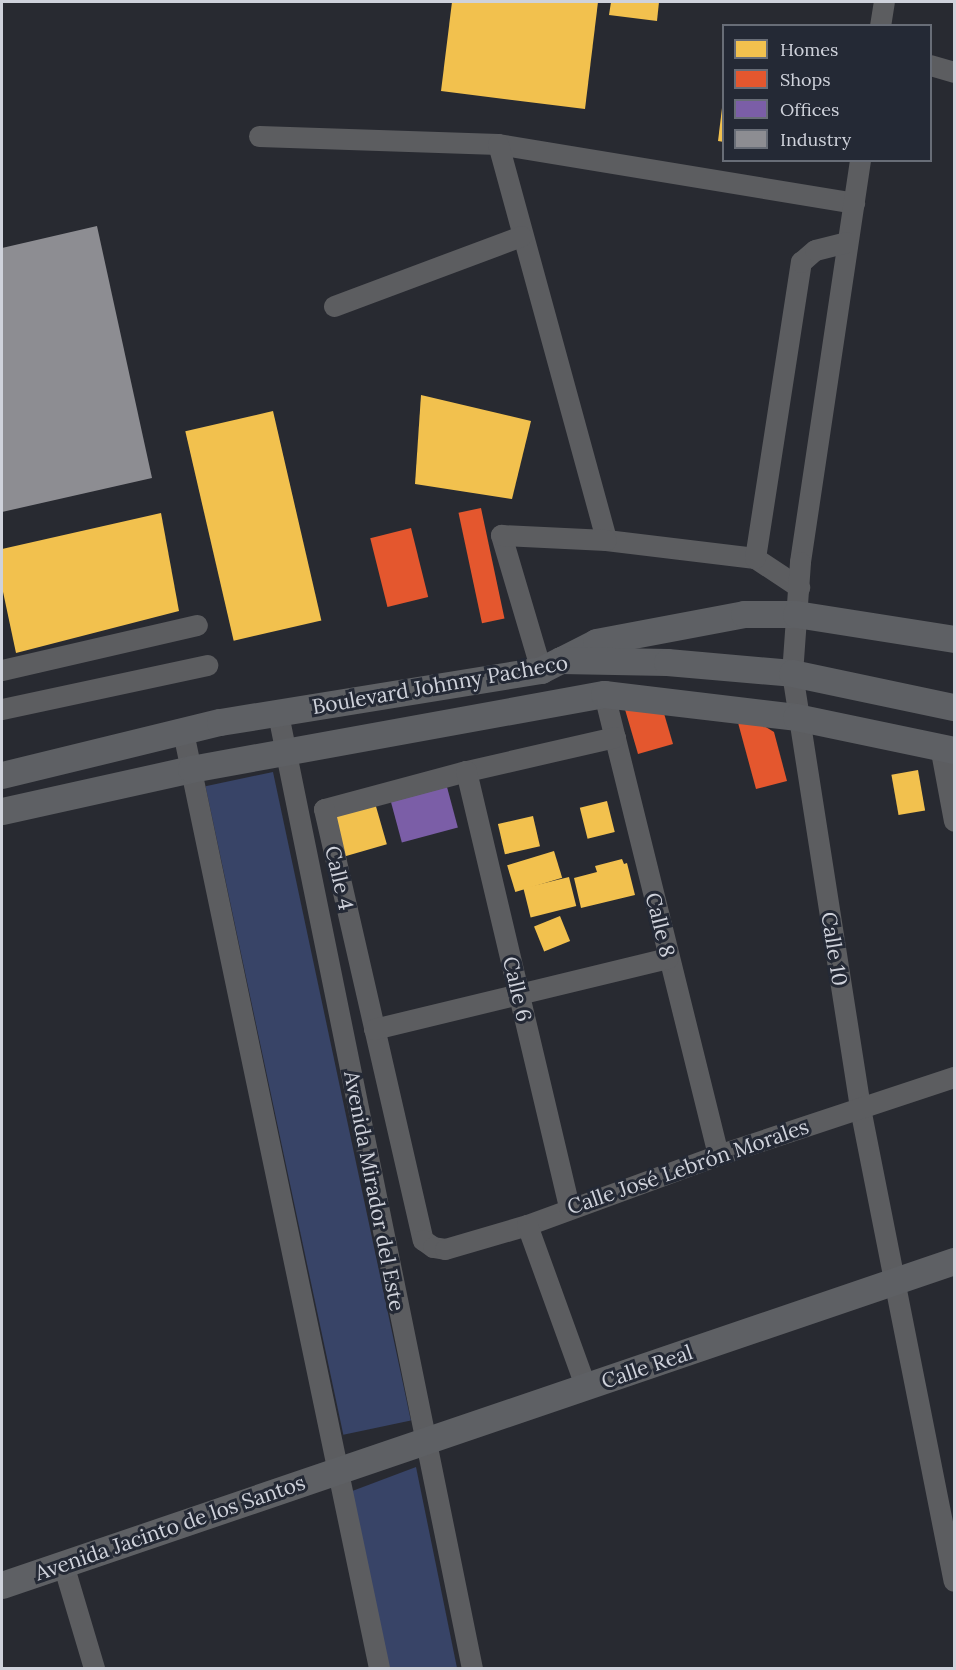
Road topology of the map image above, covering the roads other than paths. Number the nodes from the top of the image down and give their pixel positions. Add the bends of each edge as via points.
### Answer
1 (884, 2) edge
2 (880, 24) edge
3 (932, 66) edge
4 (954, 72) edge
5 (259, 136) dead end
6 (498, 144) junction
7 (860, 162) edge
8 (854, 203) junction
9 (521, 236) junction
10 (846, 242) junction
11 (334, 306) dead end
12 (606, 540) junction
13 (755, 558) junction
14 (799, 587) junction
15 (796, 614) junction
16 (197, 625) dead end
17 (909, 635) junction
18 (954, 639) edge
19 (954, 655) edge
20 (207, 665) dead end
21 (551, 665) junction
22 (2, 670) edge
23 (792, 673) junction
24 (604, 694) junction
25 (954, 707) edge
26 (2, 709) edge
27 (278, 714) junction
28 (796, 717) junction
29 (183, 732) junction
30 (615, 737) junction
31 (947, 748) edge
32 (285, 751) junction
33 (190, 769) junction
34 (466, 771) junction
35 (2, 775) edge
36 (2, 811) edge
37 (954, 821) edge
38 (668, 958) junction
39 (519, 996) junction
40 (374, 1029) junction
41 (954, 1077) edge
42 (860, 1108) junction
43 (718, 1155) junction
44 (569, 1208) junction
45 (527, 1225) junction
46 (423, 1240) joint
47 (954, 1261) edge
48 (897, 1282) junction
49 (586, 1388) junction
50 (425, 1442) junction
51 (338, 1470) junction
52 (63, 1564) junction
53 (954, 1581) edge
54 (2, 1585) edge
55 (94, 1668) edge
56 (379, 1668) edge
57 (472, 1668) edge

1 - 2 street
3 - 4 street
5 - 6 street
6 - 8 street
6 - 9 street
7 - 8 street, Calle 10
8 - 10 street, Calle 10
9 - 11 street
9 - 12 street
10 - 13 street via 815,250 801,262
10 - 14 street, Calle 10
12 - 13 street
12 - 21 street via 501,535
13 - 14 street
14 - 15 street, Calle 10
15 - 17 main road
15 - 21 main road via 744,614 648,629 596,642
15 - 23 street, Calle 10
16 - 22 street
17 - 18 main road
17 - 19 main road
20 - 26 street
21 - 23 main road, Boulevard Johnny Pacheco via 667,662
21 - 27 main road, Boulevard Johnny Pacheco
23 - 25 main road, Boulevard Johnny Pacheco
23 - 28 street, Calle 10
24 - 28 main road, Boulevard Johnny Pacheco
24 - 30 street, Calle 8
24 - 32 main road, Boulevard Johnny Pacheco
27 - 29 main road, Boulevard Johnny Pacheco
27 - 32 street, Avenida Mirador del Este
28 - 31 main road, Boulevard Johnny Pacheco
28 - 42 street, Calle 10
29 - 33 street
29 - 35 main road, Boulevard Johnny Pacheco
30 - 34 street, Calle 4
30 - 38 street, Calle 8
31 - 37 street
32 - 33 main road, Boulevard Johnny Pacheco
32 - 50 street, Avenida Mirador del Este
33 - 36 main road, Boulevard Johnny Pacheco
33 - 51 street
34 - 39 street, Calle 6
34 - 40 street, Calle 4 via 324,809
38 - 39 street
38 - 43 street, Calle 8
39 - 40 street
39 - 44 street, Calle 6
40 - 46 street, Calle 4
41 - 42 street, Calle José Lebrón Morales
42 - 43 street, Calle José Lebrón Morales
42 - 48 street, Calle 10
43 - 44 street, Calle José Lebrón Morales
44 - 45 street, Calle José Lebrón Morales
45 - 46 street, Calle José Lebrón Morales via 445,1249
45 - 49 street
47 - 48 main road, Calle Real
48 - 49 main road, Calle Real
48 - 53 street, Calle 10
49 - 50 main road, Calle Real
50 - 51 main road, Calle Real
50 - 57 street, Avenida Mirador del Este
51 - 52 main road, Avenida Jacinto de los Santos
51 - 56 street
52 - 54 main road, Avenida Jacinto de los Santos
52 - 55 street

